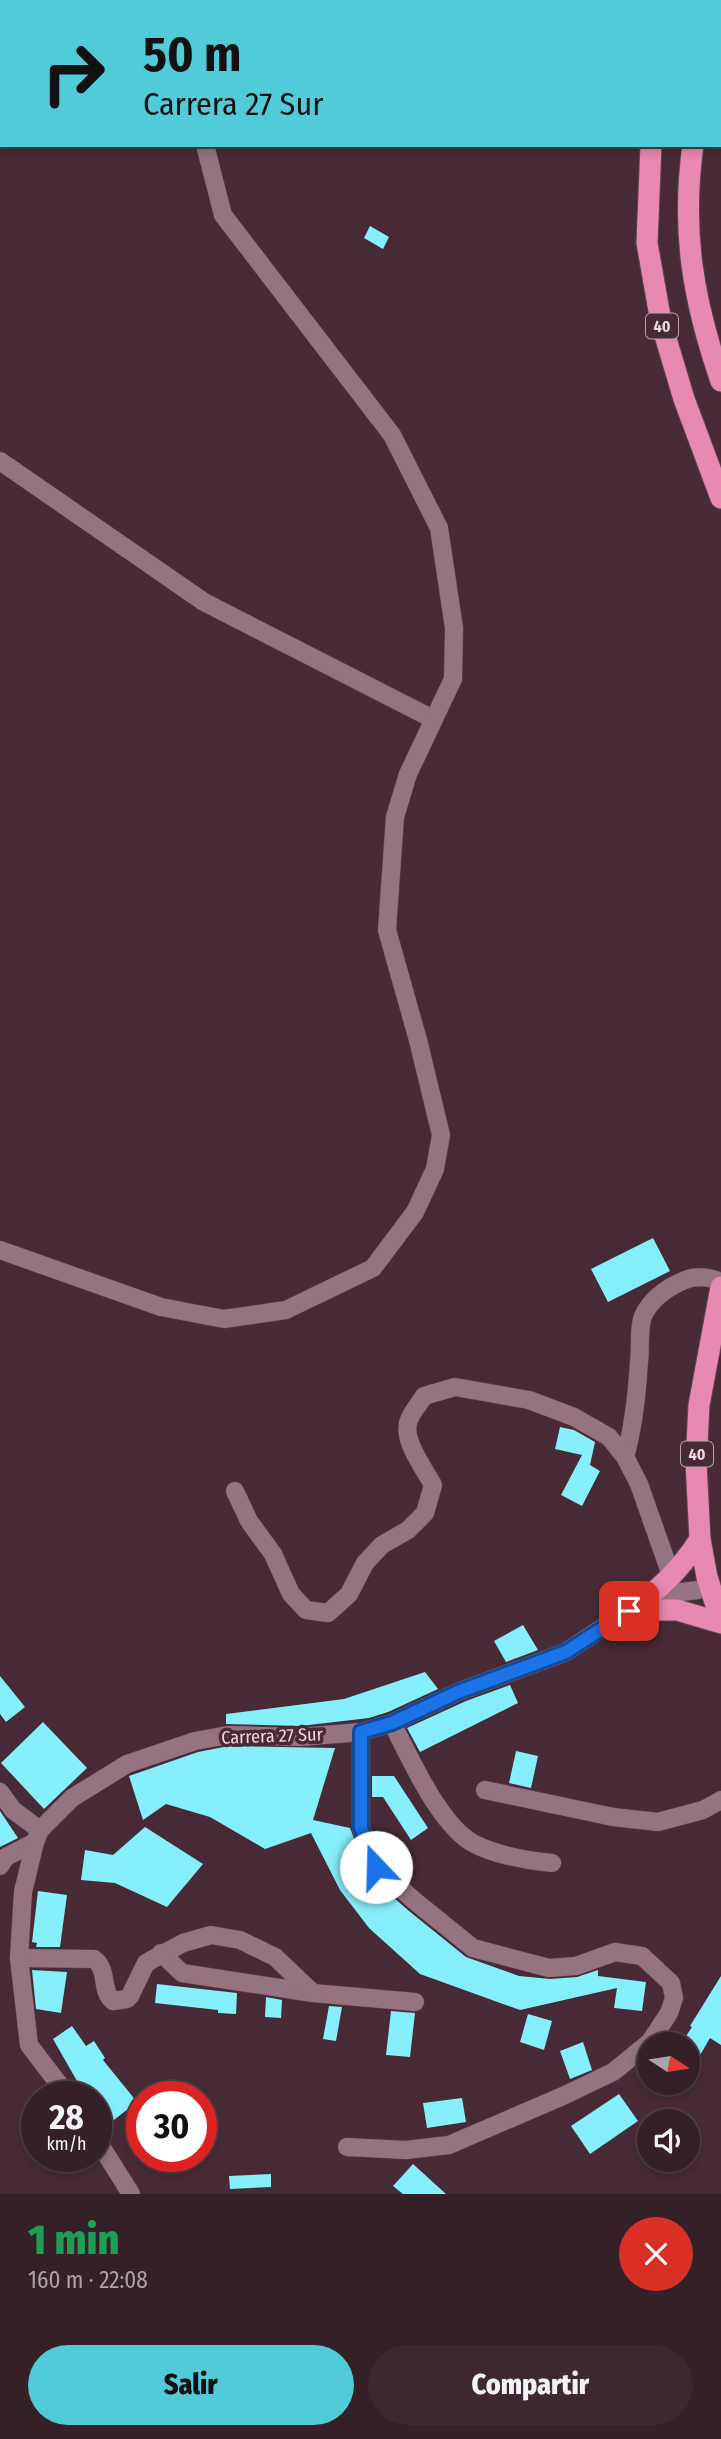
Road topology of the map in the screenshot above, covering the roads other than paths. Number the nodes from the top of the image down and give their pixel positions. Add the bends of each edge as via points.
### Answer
1 (206, 147) edge
2 (651, 147) edge
3 (693, 147) edge
4 (701, 147) edge
5 (688, 184) junction
6 (721, 381) edge
7 (0, 461) edge
8 (721, 498) edge
9 (433, 719) junction
10 (0, 1250) edge
11 (721, 1285) edge
12 (625, 1457) junction
13 (235, 1491) dead end
14 (700, 1539) junction
15 (672, 1577) junction
16 (698, 1590) dead end
17 (629, 1611) junction
18 (721, 1622) edge
19 (392, 1723) junction
20 (361, 1732) junction
21 (485, 1790) dead end
22 (0, 1793) edge
23 (721, 1800) edge
24 (37, 1836) junction
25 (552, 1863) dead end
26 (0, 1866) edge
27 (161, 1953) junction
28 (19, 1958) junction
29 (313, 1993) junction
30 (415, 2002) dead end
31 (57, 2081) edge
32 (347, 2147) dead end
33 (112, 2164) edge
34 (131, 2194) edge

1 - 9 street via 223,215 393,435 439,528 454,628 453,679
2 - 8 highway, 40 via 647,243 661,321
3 - 5 highway, 40
4 - 5 highway
5 - 6 highway, 40 via 694,289
7 - 9 street via 204,602
9 - 10 street via 395,817 387,929 441,1135 435,1169 415,1212 373,1268 286,1310 224,1319 161,1307
11 - 12 street via 716,1279 692,1278 671,1286 643,1317
11 - 14 highway, 40 via 699,1405
12 - 13 street via 609,1437 529,1400 455,1387 424,1396 408,1422 410,1447 433,1485 425,1513 408,1531 382,1545 365,1563 349,1594 328,1613 306,1610 291,1594
12 - 15 street
14 - 15 highway
14 - 18 highway, 40
15 - 17 highway
16 - 17 street, Carrera 27 Sur
17 - 18 highway via 677,1610
17 - 19 street, Carrera 27 Sur via 566,1652 458,1692
19 - 20 street, Carrera 27 Sur
19 - 25 street via 431,1797 464,1837 482,1848
20 - 24 street, Carrera 27 Sur via 300,1737 228,1735 195,1741 127,1764 72,1798
20 - 32 street via 361,1828 376,1867 472,1948 549,1968 576,1966 615,1952 642,1956 671,1983 674,1998 650,2042 613,2072 449,2145 407,2150
21 - 23 street via 658,1822 703,1810
22 - 24 street
24 - 26 street, Carrera 27 Sur
24 - 28 street via 23,1892
27 - 28 street via 146,1963 127,1999 113,2001 107,1996 102,1966 94,1959
27 - 29 street via 182,1973
27 - 29 street via 211,1935 240,1940 275,1956
28 - 31 street via 29,2045
29 - 30 street
33 - 34 street

